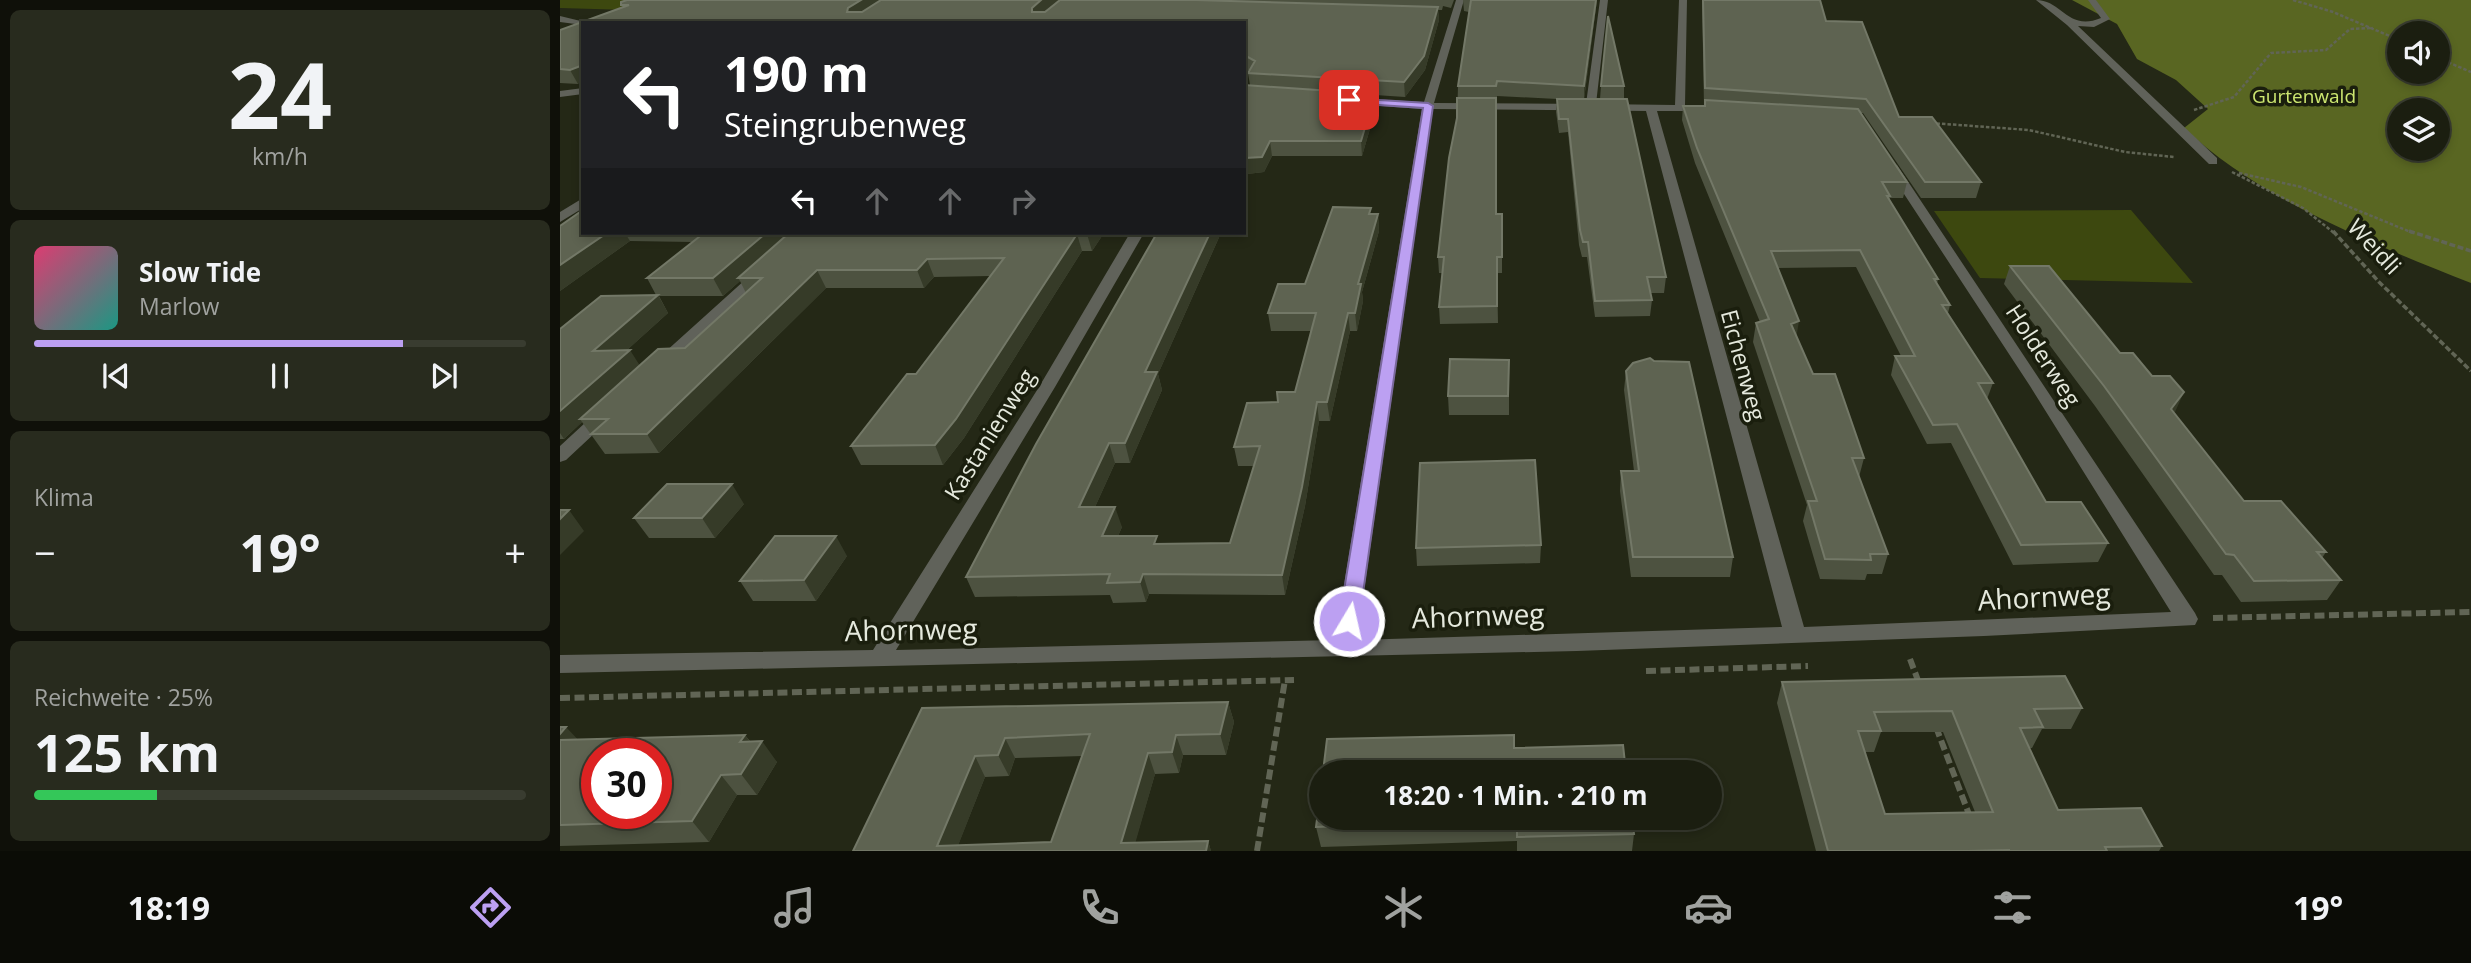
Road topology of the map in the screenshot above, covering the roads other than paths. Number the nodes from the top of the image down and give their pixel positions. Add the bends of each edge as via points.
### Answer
1 (1460, 0) edge
2 (1604, 0) edge
3 (1683, 0) edge
4 (2040, 0) edge
5 (2092, 0) edge
6 (1443, 16) dead end
7 (1455, 16) junction
8 (560, 19) edge
9 (581, 22) edge
10 (2070, 23) junction
11 (581, 91) edge
12 (560, 94) edge
13 (1336, 100) edge
14 (1591, 105) junction
15 (1428, 106) junction
16 (1650, 106) junction
17 (1680, 106) junction
18 (1720, 108) edge
19 (1882, 151) edge
20 (2213, 160) road end
21 (581, 203) edge
22 (560, 218) edge
23 (1136, 235) edge
24 (775, 259) edge
25 (647, 376) edge
26 (617, 403) edge
27 (560, 456) edge
28 (2187, 619) joint
29 (1795, 635) junction
30 (1345, 648) junction
31 (879, 659) junction
32 (560, 664) edge

1 - 7 street
2 - 14 street
3 - 17 street
4 - 10 street
5 - 10 street via 2106,19 2094,24
6 - 7 street
7 - 15 street
8 - 9 street
10 - 20 street
11 - 12 street
13 - 15 street
14 - 15 street
14 - 16 street
15 - 30 street
16 - 17 street
16 - 29 street, Eichenweg
17 - 18 street
19 - 28 street, Holderweg
21 - 22 street
23 - 31 street, Kastanienweg
24 - 25 street
26 - 27 street
28 - 29 street, Ahornweg
29 - 30 street, Ahornweg
30 - 31 street, Ahornweg
31 - 32 street, Ahornweg

